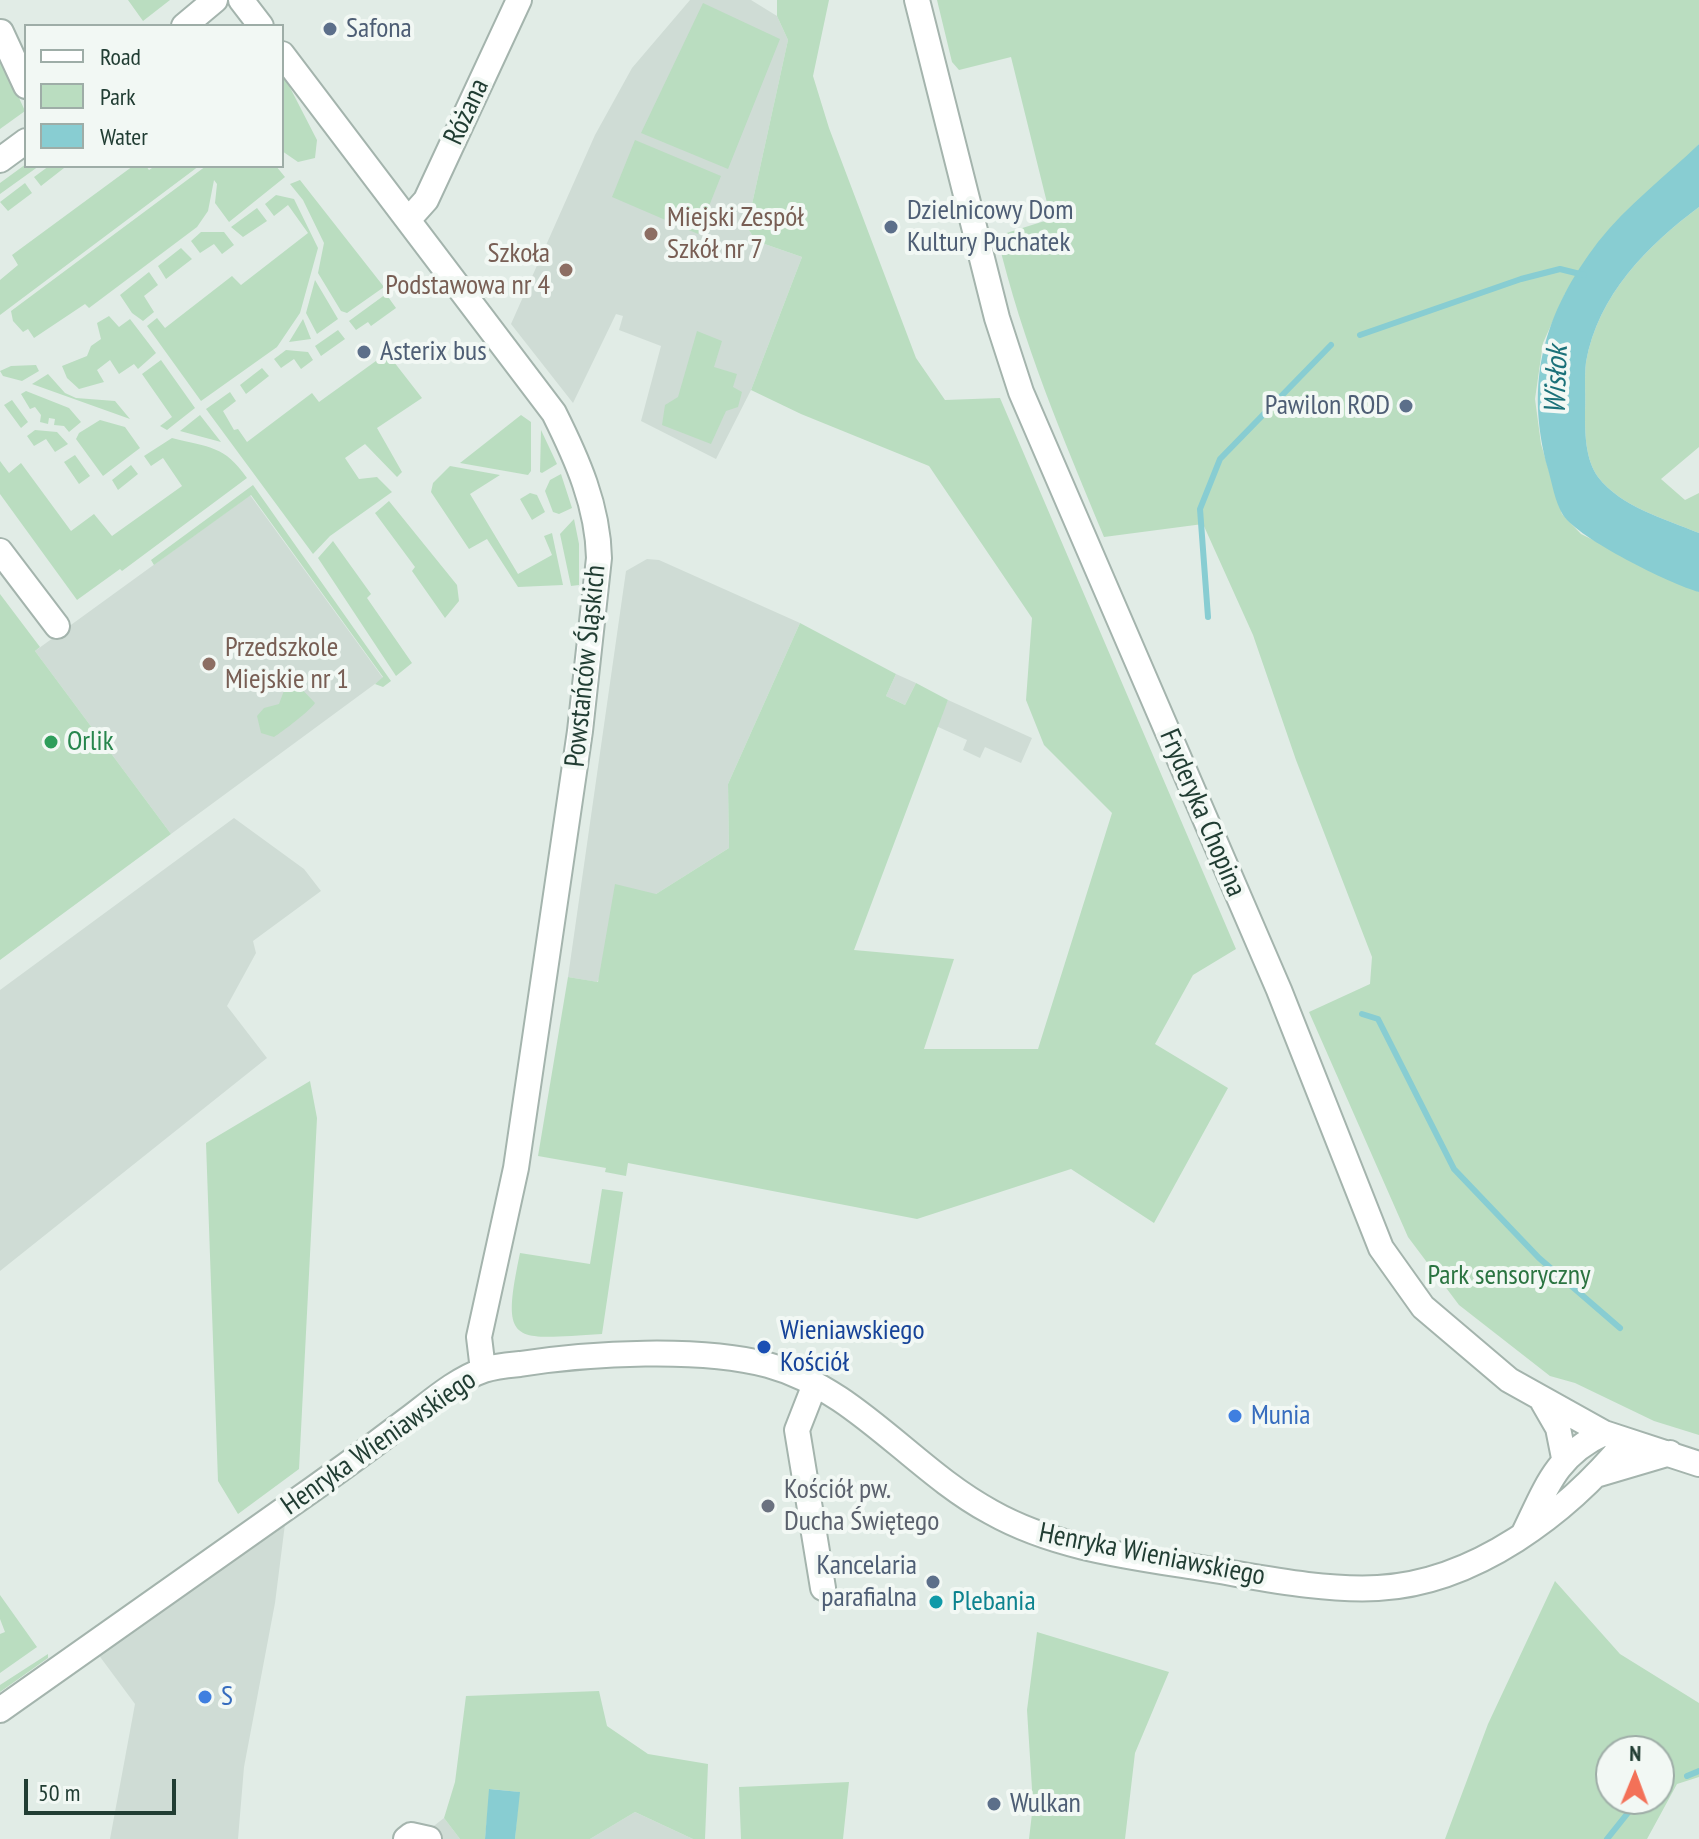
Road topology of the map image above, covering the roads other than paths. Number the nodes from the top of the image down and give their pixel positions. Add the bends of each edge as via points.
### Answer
1 (215, 0) edge
2 (241, 0) edge
3 (519, 0) edge
4 (917, 0) edge
5 (186, 24) edge
6 (259, 24) edge
7 (1, 32) edge
8 (284, 57) edge
9 (24, 82) edge
10 (24, 142) edge
11 (0, 160) edge
12 (409, 219) junction
13 (0, 551) edge
14 (57, 626) dead end
15 (483, 1370) junction
16 (815, 1384) junction
17 (1543, 1402) junction
18 (1615, 1437) junction
19 (1670, 1453) junction
20 (1564, 1458) junction
21 (1699, 1464) edge
22 (1599, 1474) junction
23 (1524, 1534) junction
24 (823, 1588) dead end
25 (0, 1710) edge
26 (406, 1839) edge
27 (429, 1839) edge

1 - 5 street
2 - 6 street
3 - 12 street, Różana via 426,200
4 - 17 street, Fryderyka Chopina via 997,318 1021,392 1279,990 1381,1248 1423,1307
7 - 9 street
8 - 12 street, Powstańców Śląskich
10 - 11 street
12 - 15 street, Powstańców Śląskich via 554,413 578,461 598,530 569,816 516,1168 479,1337
13 - 14 street
15 - 16 street, Henryka Wieniawskiego via 590,1357 725,1357 772,1366
15 - 25 street, Henryka Wieniawskiego via 442,1392
16 - 23 street, Henryka Wieniawskiego via 986,1510 1038,1536 1098,1550 1290,1581 1379,1588 1441,1576
16 - 24 street via 797,1430
17 - 18 street, Fryderyka Chopina
17 - 20 street via 1558,1428
18 - 19 street, Fryderyka Chopina
18 - 20 street via 1580,1444
18 - 22 street, Henryka Wieniawskiego
19 - 21 street, Fryderyka Chopina
19 - 22 street
20 - 23 street
22 - 23 street, Henryka Wieniawskiego
26 - 27 street

